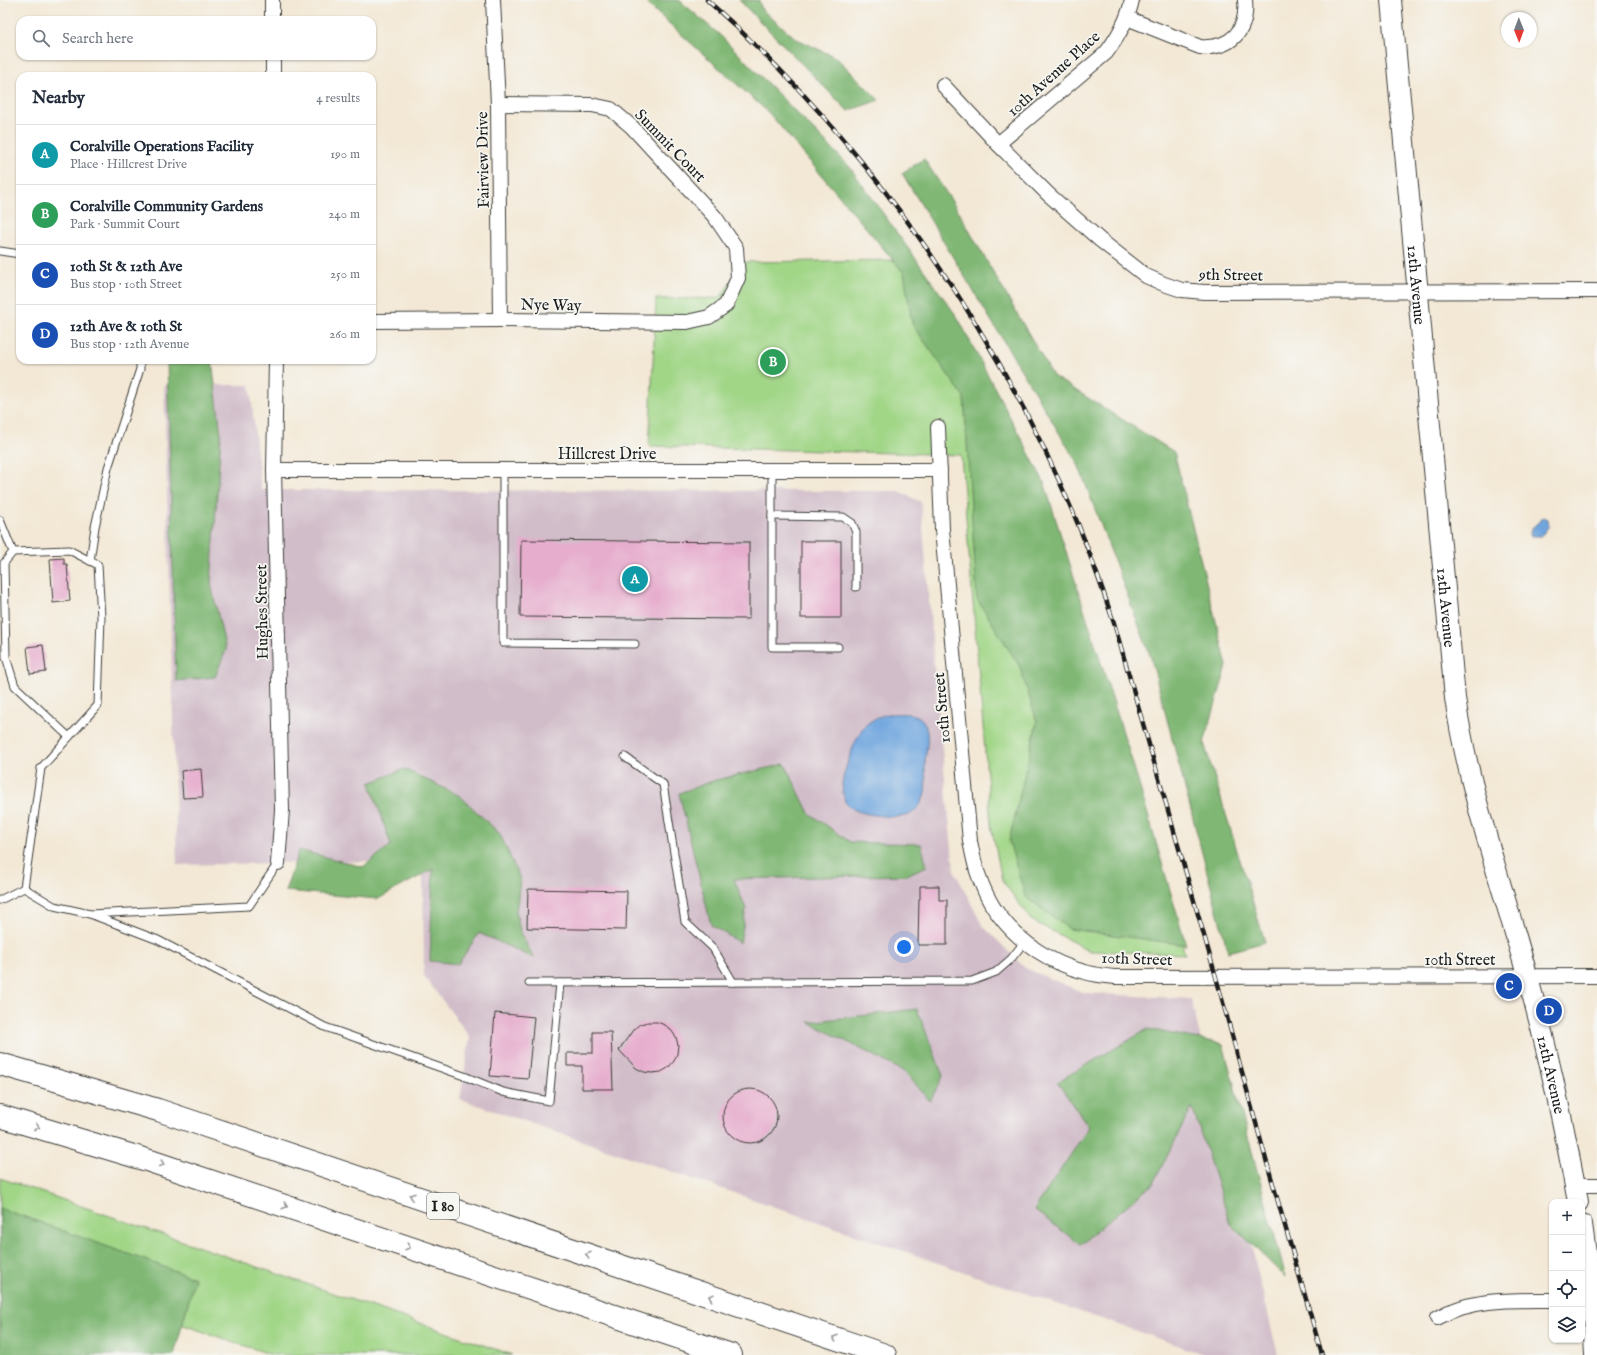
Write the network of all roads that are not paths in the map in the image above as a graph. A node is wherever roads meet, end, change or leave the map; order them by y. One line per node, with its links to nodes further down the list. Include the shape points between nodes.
1 (272, 0): 6 (street)
2 (493, 0): 11 (street, Fairview Drive)
3 (1132, 0): 7 (street, 10th Avenue Place)
4 (1245, 0): 7 (street, via 1244,22 1240,32 1222,46 1211,48 1200,47)
5 (1391, 0): 15 (main road, 12th Avenue)
6 (272, 16)
7 (1127, 18): 12 (street, 10th Avenue Place, via 1106,53)
8 (272, 60): 9 (street)
9 (273, 72)
10 (944, 85): 12 (street, 9th Street)
11 (498, 104): 17 (street, Summit Court, via 592,105 612,109 632,127 715,217 736,248 738,278); 18 (street, Fairview Drive)
12 (998, 144): 15 (street, 9th Street, via 1048,194 1100,240 1146,276 1164,284 1182,290 1204,292)
13 (0, 251): 14 (lane)
14 (16, 253)
15 (1418, 291): 16 (street, 9th Street); 41 (main road, 12th Avenue, via 1454,690 1461,736)
16 (1597, 291)
17 (726, 305): 18 (street, Nye Way, via 709,317 687,322)
18 (500, 320): 19 (street, Nye Way)
19 (376, 321)
20 (140, 364): 30 (lane, via 108,468)
21 (276, 364): 23 (street, Hughes Street)
22 (938, 427): 25 (street, 10th Street)
23 (274, 470): 26 (street, Hillcrest Drive); 36 (street, Hughes Street, via 282,810)
24 (772, 470): 25 (street, Hillcrest Drive); 26 (street, Hillcrest Drive); 27 (lane)
25 (940, 470): 40 (street, 10th Street, via 942,529 970,841 977,871 988,897 998,915)
26 (503, 471): 32 (lane, via 503,643)
27 (772, 516): 31 (lane, via 843,517 852,523 856,532); 33 (lane, via 772,647)
28 (0, 520): 29 (lane)
29 (13, 552): 30 (lane, via 69,550); 34 (lane, via 4,563 6,657 15,686)
30 (90, 561): 34 (lane, via 98,565 101,617 98,705)
31 (856, 587)
32 (635, 644)
33 (838, 647)
34 (68, 738): 37 (lane, via 41,768)
35 (625, 757): 43 (lane, via 663,784 685,922 713,948)
36 (278, 863): 39 (lane, via 249,906)
37 (24, 888): 38 (lane); 39 (lane, via 54,906)
38 (0, 900)
39 (90, 914): 45 (lane, via 158,940 325,1027 502,1092 549,1101)
40 (1025, 941): 41 (street, 10th Street, via 1058,963 1084,972 1115,978); 43 (lane, via 1011,959 996,972 972,981)
41 (1527, 976): 42 (street, 10th Street); 49 (main road, 12th Avenue, via 1548,1057)
42 (1597, 976)
43 (733, 982): 45 (lane)
44 (529, 983): 45 (lane)
45 (560, 983)
46 (0, 1064): 55 (highway, I 80, one-way to 46, via 158,1110)
47 (0, 1116): 54 (highway, one-way to 54, via 150,1161)
48 (1597, 1185): 49 (street)
49 (1577, 1194)
50 (1583, 1235): 51 (main road)
51 (1587, 1299): 56 (main road)
52 (1549, 1300): 53 (street, via 1479,1303 1459,1308)
53 (1438, 1318)
54 (731, 1355)
55 (885, 1355)
56 (1595, 1355)

